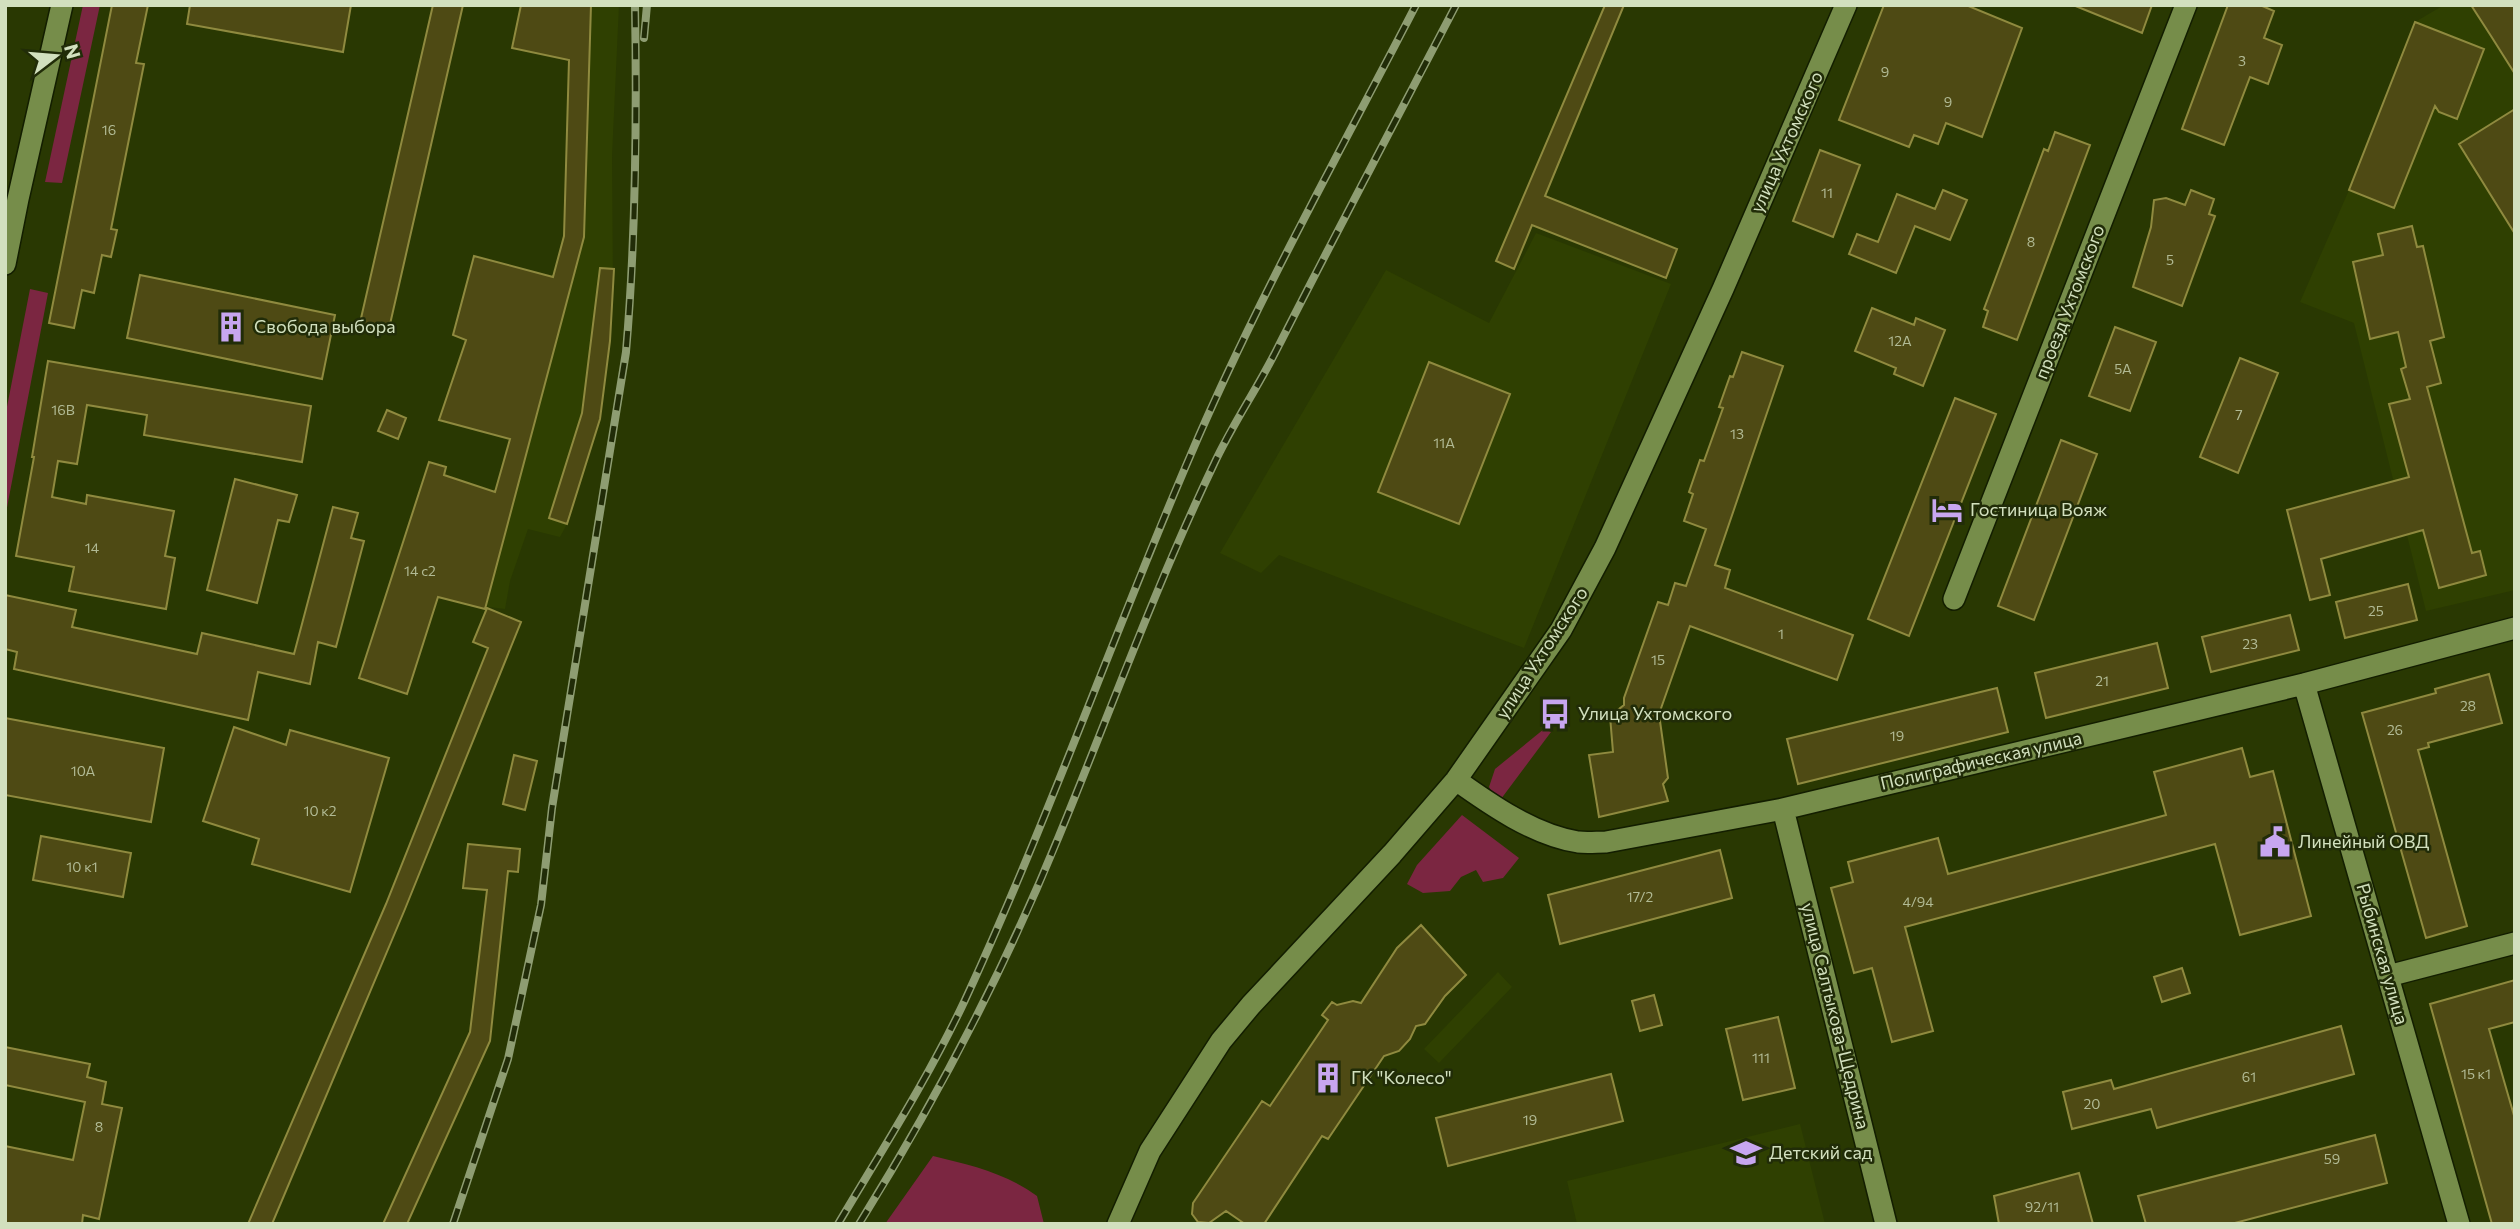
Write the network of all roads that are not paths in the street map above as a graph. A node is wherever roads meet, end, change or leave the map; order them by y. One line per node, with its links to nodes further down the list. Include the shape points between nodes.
1 (62, 5): 4 (street)
2 (1846, 5): 8 (street, улица Ухтомского, via 1605,548 1561,630)
3 (2186, 5): 5 (street, проезд Ухтомского)
4 (5, 264)
5 (1954, 599)
6 (2515, 628): 7 (street, Полиграфическая улица)
7 (2304, 684): 9 (street, Полиграфическая улица); 11 (street, Рыбинская улица)
8 (1456, 780): 9 (street, Полиграфическая улица, via 1501,812 1579,842 1606,842); 12 (street, улица Ухтомского, via 1221,1041 1150,1151)
9 (1783, 809): 13 (street, улица Салтыкова-Щедрина)
10 (2515, 943): 11 (street)
11 (2388, 976): 14 (street, Рыбинская улица)
12 (1118, 1224)
13 (1886, 1224)
14 (2459, 1224)

